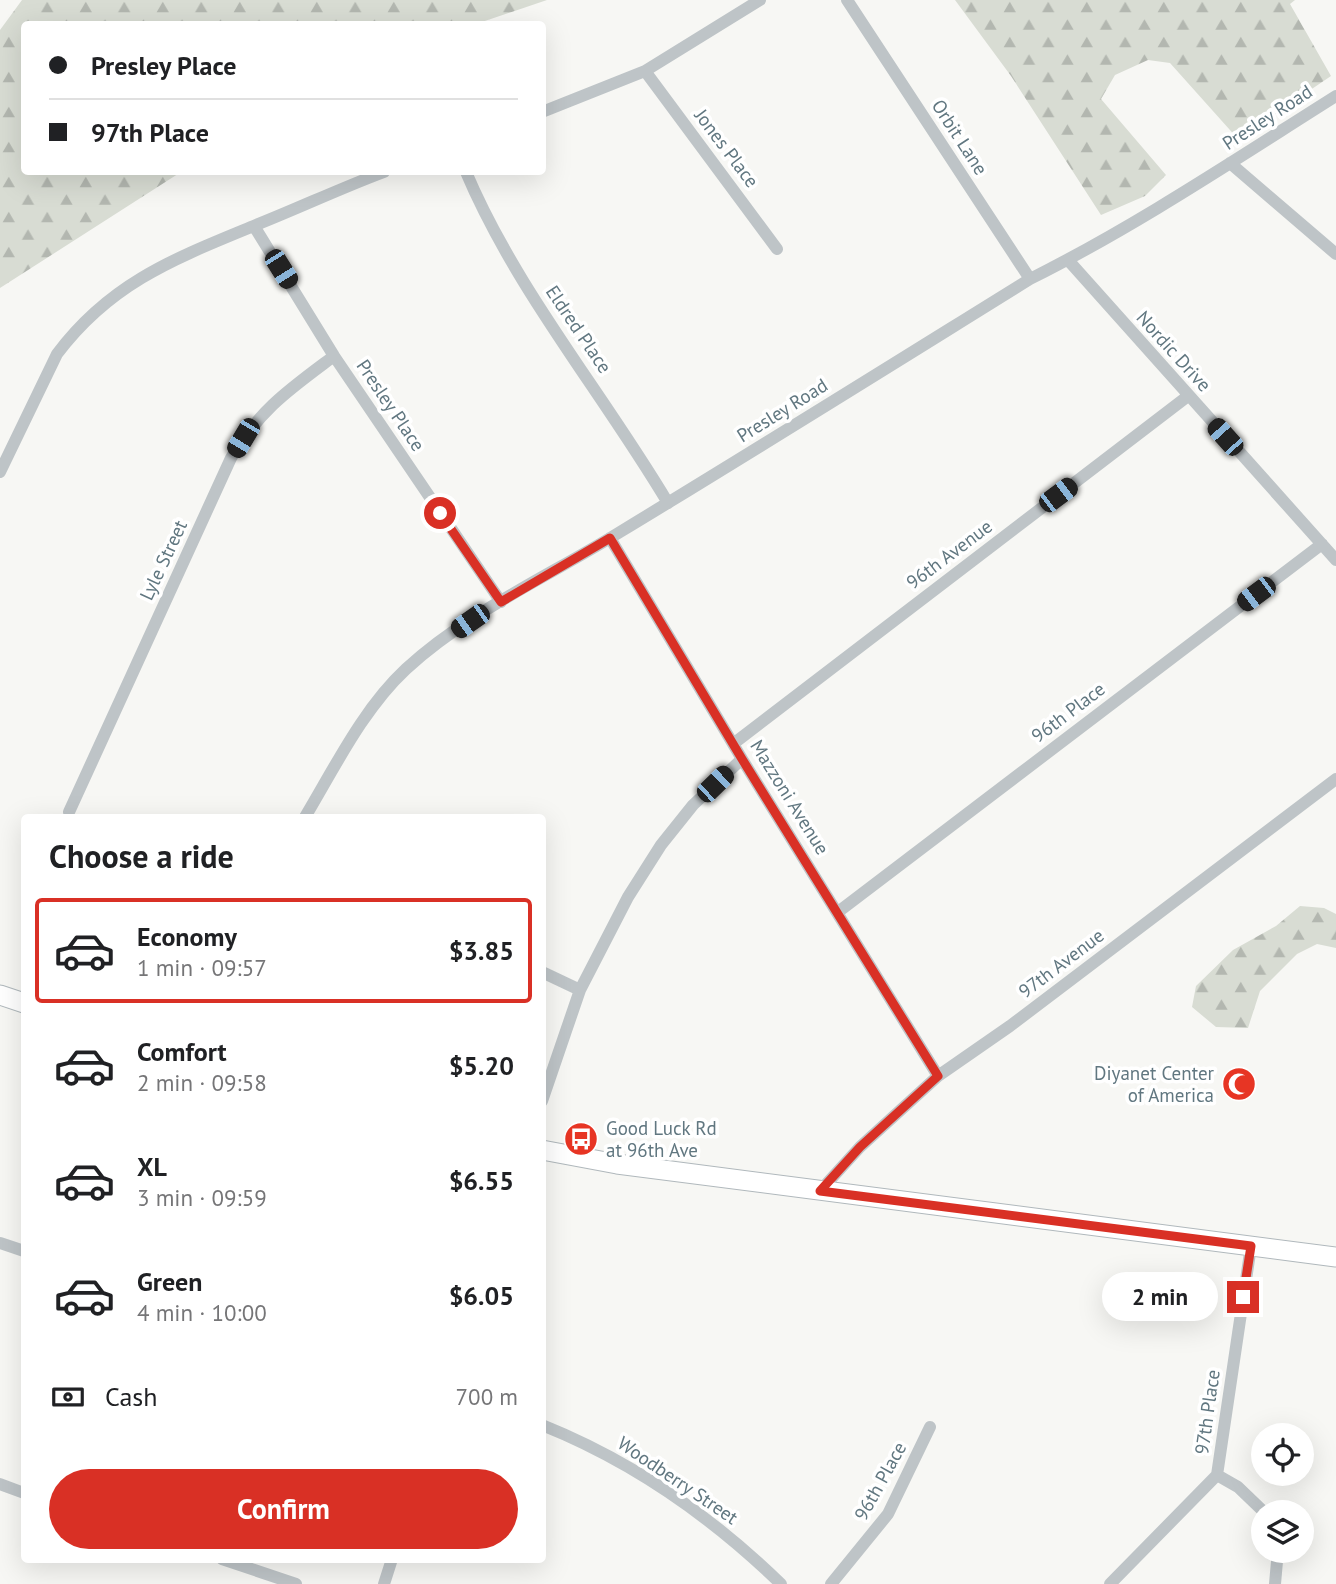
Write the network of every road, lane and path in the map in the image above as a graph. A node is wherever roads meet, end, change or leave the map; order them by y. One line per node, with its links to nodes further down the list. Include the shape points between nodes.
1 (761, 0): 3 (street)
2 (847, 0): 13 (street, Orbit Lane)
3 (645, 71): 5 (street); 10 (street, Jones Place)
4 (1336, 96): 6 (street, Presley Road)
5 (546, 111)
6 (1230, 163): 11 (street); 12 (street, Presley Road)
7 (376, 175): 9 (street)
8 (467, 175): 17 (street, Eldred Place, via 480,207 527,286)
9 (254, 226): 14 (street, Presley Place); 16 (street, via 169,261 87,320 47,371)
10 (777, 249)
11 (1336, 254)
12 (1068, 260): 13 (street, Presley Road); 15 (street, Nordic Drive)
13 (1030, 279): 17 (street, Presley Road)
14 (334, 356): 21 (street, Presley Place); 25 (street, Lyle Street, via 272,403 231,458)
15 (1188, 396): 19 (street, Nordic Drive); 22 (street, 96th Avenue)
16 (0, 472)
17 (668, 503): 18 (street, Presley Road)
18 (610, 538): 21 (street, Presley Road); 22 (street, Mazzoni Avenue)
19 (1322, 544): 20 (street, Nordic Drive); 27 (street, 96th Place)
20 (1336, 560)
21 (501, 602): 26 (street, Presley Road, via 428,650 386,689)
22 (733, 744): 23 (street, Mazzoni Avenue)
23 (742, 759): 27 (street, Mazzoni Avenue); 29 (street, via 661,845)
24 (1336, 779): 32 (street, 97th Avenue)
25 (69, 812)
26 (307, 814)
27 (838, 912): 32 (street, Mazzoni Avenue)
28 (546, 974): 29 (street)
29 (580, 990): 33 (street)
30 (0, 995): 31 (main road)
31 (21, 1002)
32 (938, 1076): 35 (street, 97th Avenue, via 860,1147)
33 (546, 1089)
34 (546, 1151): 35 (main road)
35 (820, 1191): 37 (main road)
36 (0, 1242): 38 (street)
37 (1251, 1246): 39 (main road); 42 (street, 97th Place)
38 (21, 1250)
39 (1336, 1257)
40 (546, 1427): 51 (street, Woodberry Street, via 618,1461 684,1503 730,1536)
41 (930, 1427): 52 (street, 96th Place, via 888,1514)
42 (1217, 1475): 45 (street); 53 (street, 97th Place)
43 (0, 1484): 44 (street)
44 (21, 1492)
45 (1252, 1500)
46 (234, 1563): 49 (street)
47 (391, 1563): 50 (street)
48 (1277, 1563): 54 (street)
49 (296, 1584)
50 (384, 1584)
51 (781, 1584)
52 (831, 1584)
53 (1110, 1584)
54 (1275, 1584)

